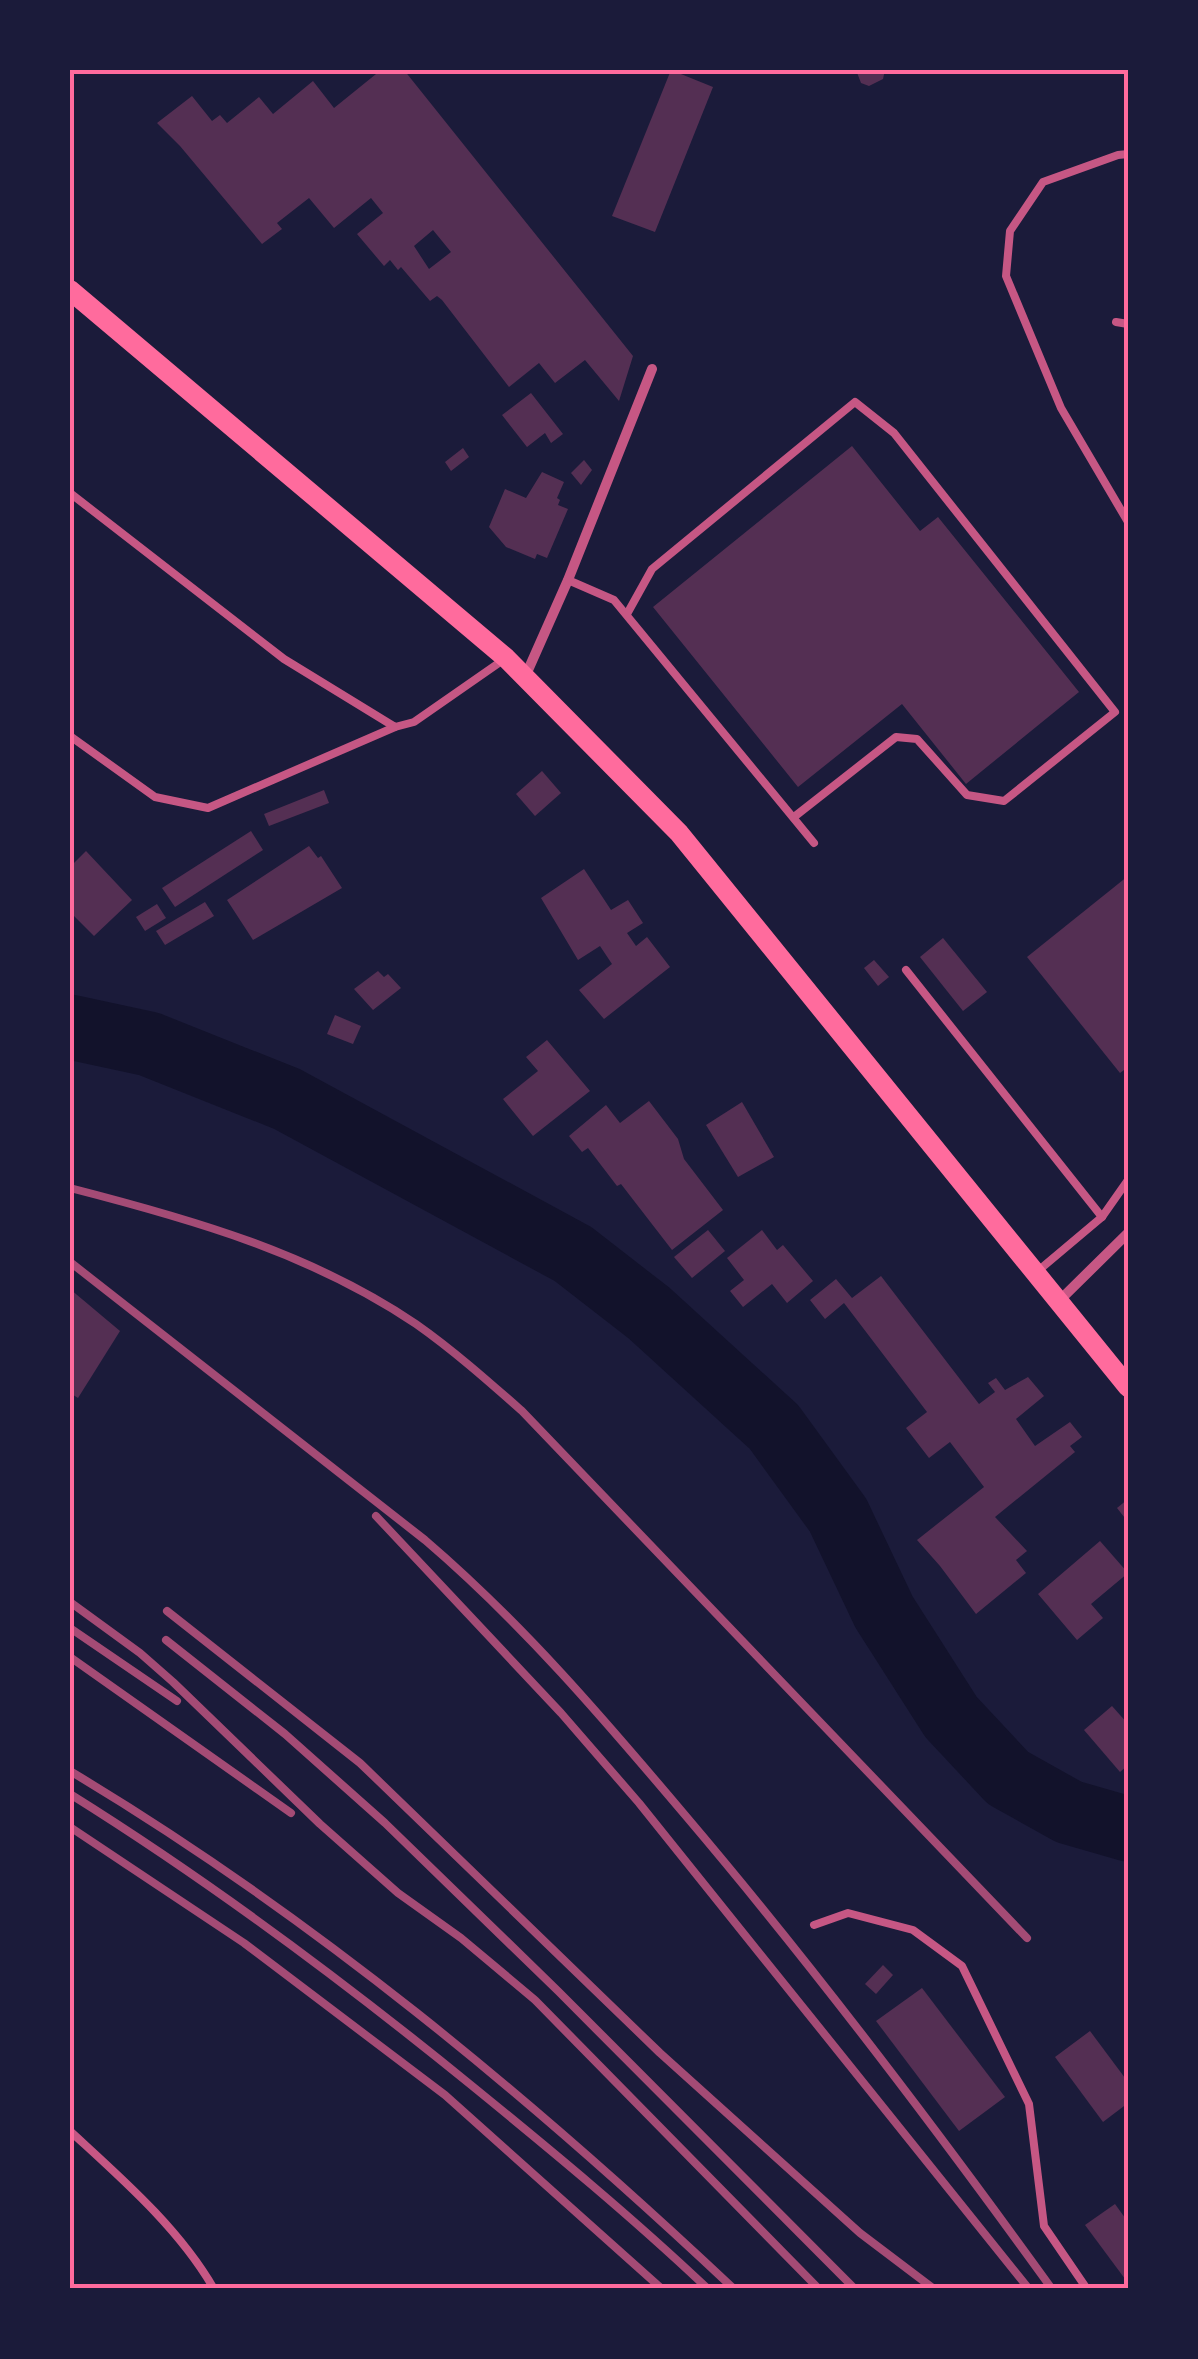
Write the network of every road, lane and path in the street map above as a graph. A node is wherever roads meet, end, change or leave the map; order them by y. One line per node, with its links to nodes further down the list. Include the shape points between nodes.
1 (1128, 154): 7 (lane, via 1043,182 1010,231 1006,276 1061,408)
2 (70, 290): 10 (main road)
3 (1116, 322): 4 (lane)
4 (1128, 324)
5 (652, 368): 8 (street)
6 (70, 492): 12 (lane, via 284,659)
7 (1128, 522)
8 (568, 580): 9 (lane, via 614,600); 11 (street)
9 (627, 614): 14 (lane); 14 (lane, via 652,569 855,402 894,433 1115,712 1004,801 967,795 917,739 896,736)
10 (506, 658): 11 (main road); 12 (lane, via 414,722)
11 (525, 678): 20 (main road, via 679,833)
12 (394, 727): 13 (lane, via 208,808 155,797)
13 (70, 736)
14 (794, 817): 15 (lane)
15 (814, 843)
16 (906, 970): 18 (lane)
17 (1128, 1180): 18 (lane)
18 (1102, 1217): 20 (lane)
19 (1128, 1233): 21 (street)
20 (1036, 1274): 21 (main road)
21 (1059, 1302): 22 (main road)
22 (1128, 1387)
23 (814, 1925): 26 (lane, via 848,1912 913,1930 962,1966 1029,2104 1044,2226)
24 (70, 2131): 25 (lane, via 126,2183)
25 (214, 2289)
26 (1088, 2289)

